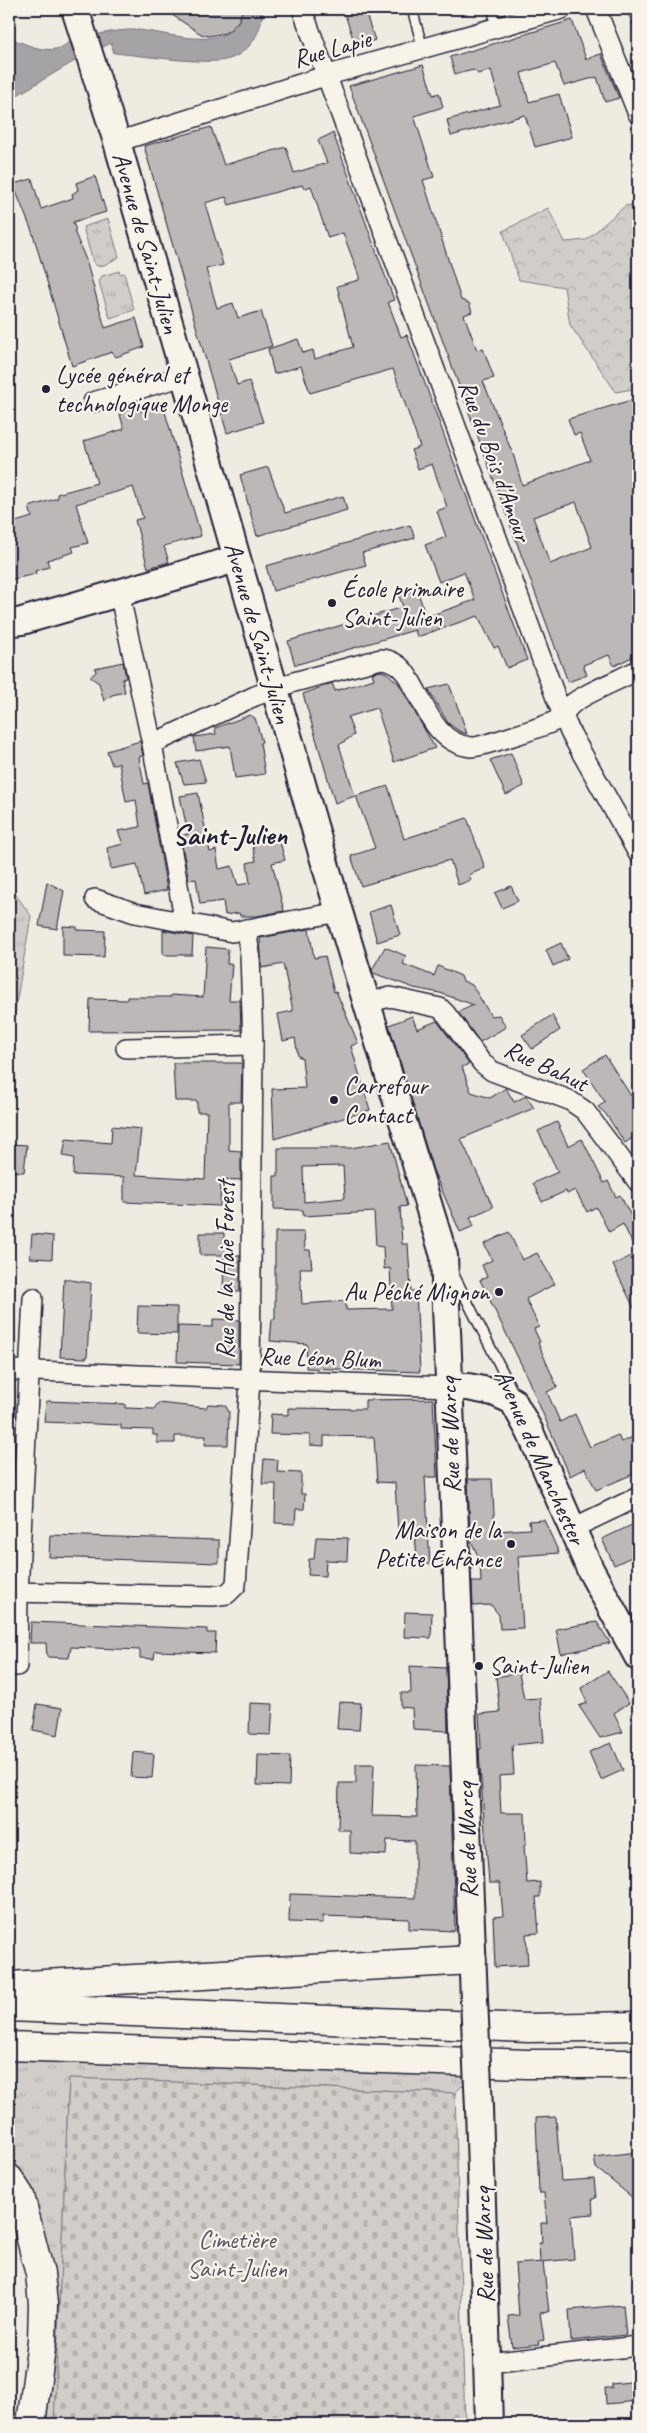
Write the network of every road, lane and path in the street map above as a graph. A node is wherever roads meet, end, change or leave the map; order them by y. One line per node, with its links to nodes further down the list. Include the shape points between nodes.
1 (75, 9): 11 (main road, Avenue de Saint-Julien)
2 (302, 9): 9 (street, Rue du Bois d'Amour)
3 (412, 9): 8 (lane)
4 (493, 9): 7 (lane)
5 (562, 9): 7 (street, Rue Lapie)
6 (596, 9): 10 (street)
7 (496, 29): 8 (street, Rue Lapie)
8 (423, 49): 9 (street, Rue Lapie)
9 (325, 76): 11 (street, Rue Lapie); 19 (street, Rue du Bois d'Amour)
10 (638, 114)
11 (117, 142): 12 (main road, Avenue de Saint-Julien)
12 (184, 376): 13 (street); 14 (main road, Avenue de Saint-Julien)
13 (93, 402)
14 (236, 559): 15 (main road); 18 (main road, Avenue de Saint-Julien)
15 (119, 592): 16 (main road); 20 (street)
16 (9, 623)
17 (638, 670): 19 (street, via 571,705)
18 (274, 689): 19 (street, via 381,659 392,660 403,669 436,726 448,740 472,747 550,724); 20 (street); 23 (main road, Avenue de Saint-Julien)
19 (563, 715): 21 (street, Rue du Bois d'Amour)
20 (152, 744): 24 (street)
21 (638, 853)
22 (95, 899): 24 (street, via 135,913)
23 (339, 912): 25 (street); 26 (main road, Avenue de Saint-Julien)
24 (186, 923): 25 (street, via 232,932)
25 (246, 929): 27 (street, Rue de la Haie Forest)
26 (366, 1004): 29 (street, Rue Bahut, via 390,997 440,1008 492,1072 569,1100 585,1111); 30 (main road, Avenue de Saint-Julien)
27 (253, 1045): 28 (street); 34 (street, Rue de la Haie Forest)
28 (126, 1048)
29 (638, 1182)
30 (444, 1256): 35 (main road, Rue de Warcq); 36 (lane, Avenue de Manchester, via 512,1390)
31 (33, 1298): 33 (street)
32 (9, 1370): 33 (street, Rue Léon Blum)
33 (28, 1370): 34 (street, Rue Léon Blum); 39 (street)
34 (250, 1381): 35 (street, Rue Léon Blum); 39 (street, Rue de la Haie Forest, via 236,1584 227,1594)
35 (449, 1387): 36 (main road, via 493,1392); 42 (main road, Rue de Warcq)
36 (513, 1401): 38 (main road, Avenue de Manchester, via 530,1432)
37 (638, 1497): 38 (street)
38 (571, 1529): 40 (main road, Avenue de Manchester)
39 (13, 1592): 41 (street)
40 (638, 1657)
41 (17, 1666)
42 (472, 1960): 43 (highway); 50 (main road, Rue de Warcq, bridge)
43 (9, 1986)
44 (9, 2007): 45 (highway, via 529,2028)
45 (638, 2026)
46 (9, 2046): 47 (highway, via 527,2064)
47 (638, 2064)
48 (9, 2179): 51 (highway, via 20,2196 40,2274 43,2304 42,2341)
49 (638, 2346): 50 (street)
50 (488, 2363): 52 (main road, Rue de Warcq)
51 (31, 2424)
52 (489, 2424)

